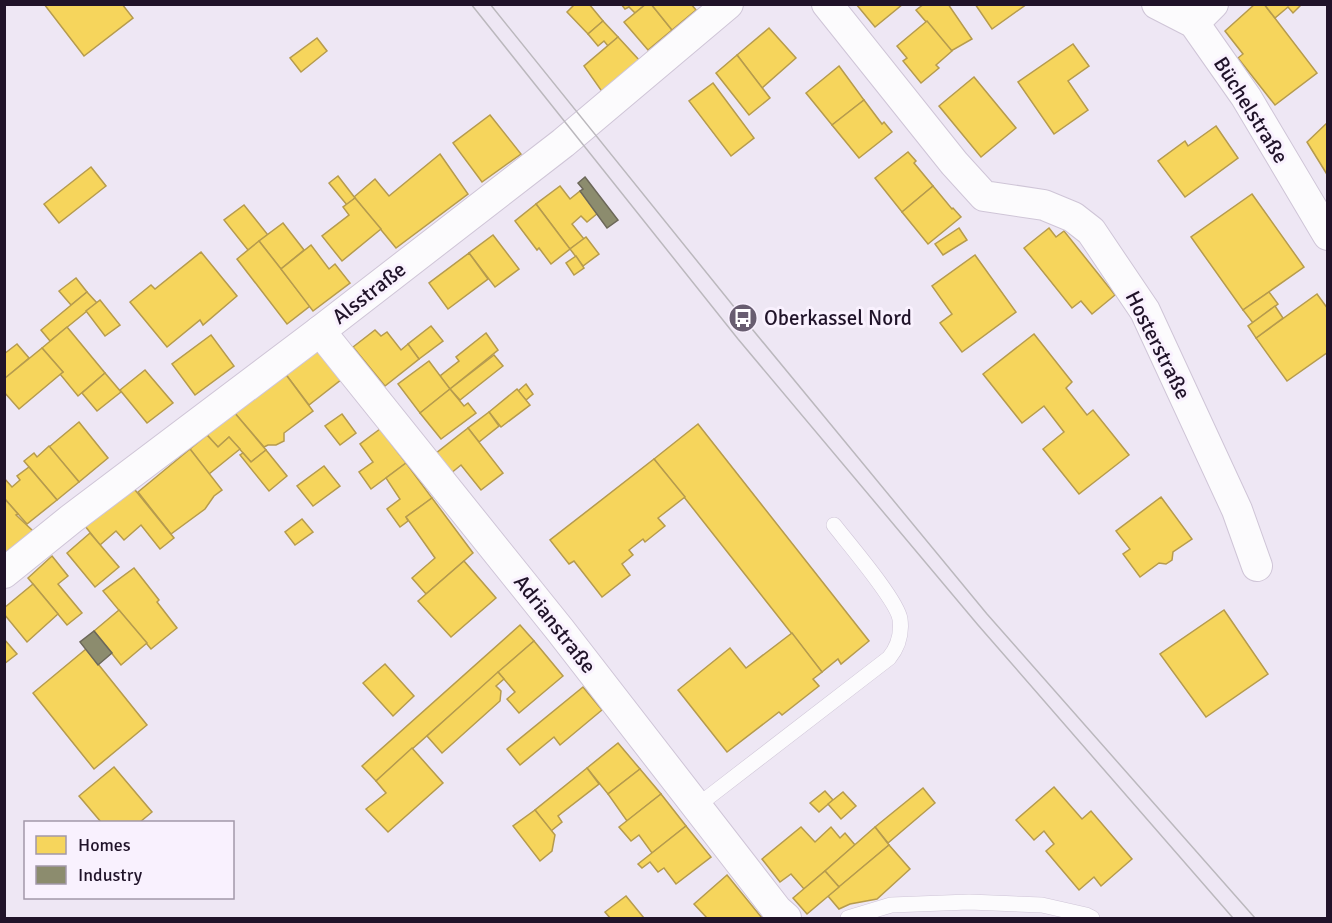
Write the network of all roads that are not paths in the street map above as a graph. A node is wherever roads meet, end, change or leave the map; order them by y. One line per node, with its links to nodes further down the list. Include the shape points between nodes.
1 (728, 4): 6 (street, Alsstraße, via 587,124)
2 (827, 4): 8 (street, Hosterstraße, via 984,196 1044,205 1073,217 1091,231 1145,311 1237,510)
3 (1157, 4): 4 (street, Büchelstraße)
4 (1204, 14): 5 (street, Büchelstraße, via 1245,97)
5 (1328, 235)
6 (320, 331): 9 (street, Alsstraße); 10 (street, Adrianstraße)
7 (834, 525): 10 (lane, via 894,603 900,618 897,648)
8 (1257, 566)
9 (4, 573)
10 (697, 806): 11 (street, Adrianstraße)
11 (786, 918)
12 (848, 918): 13 (lane, via 891,905 969,902 1042,905)
13 (1092, 918)

